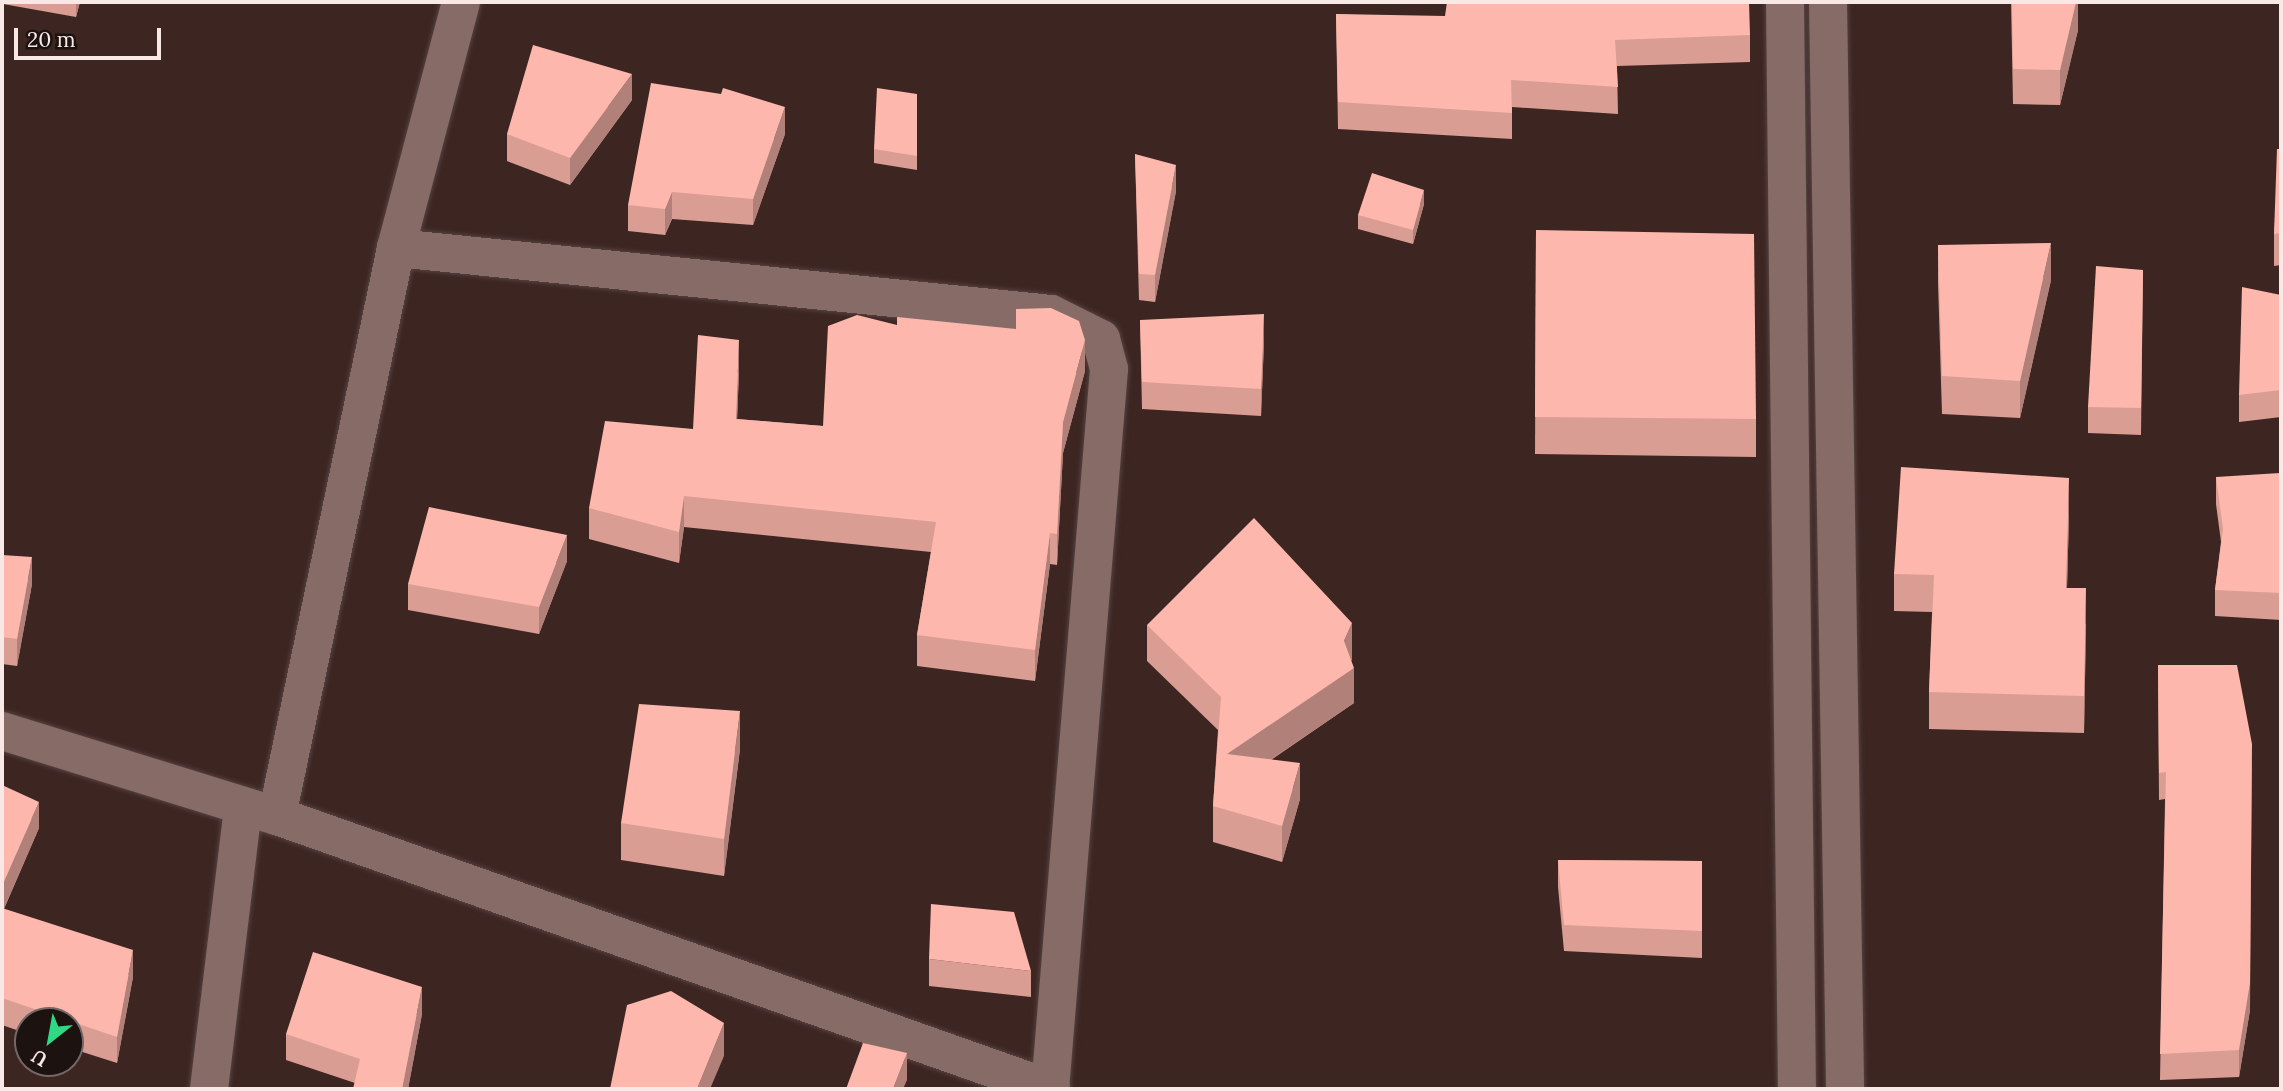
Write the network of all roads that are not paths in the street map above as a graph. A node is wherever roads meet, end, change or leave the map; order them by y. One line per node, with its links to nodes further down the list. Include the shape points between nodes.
1 (461, 2): 4 (street)
2 (1784, 2): 9 (street)
3 (1828, 2): 10 (street)
4 (396, 248): 6 (street); 8 (street, via 1051,314 1101,339 1109,369)
5 (2, 731): 6 (street)
6 (260, 812): 7 (street); 8 (street)
7 (209, 1089)
8 (1050, 1089)
9 (1797, 1089)
10 (1845, 1089)

